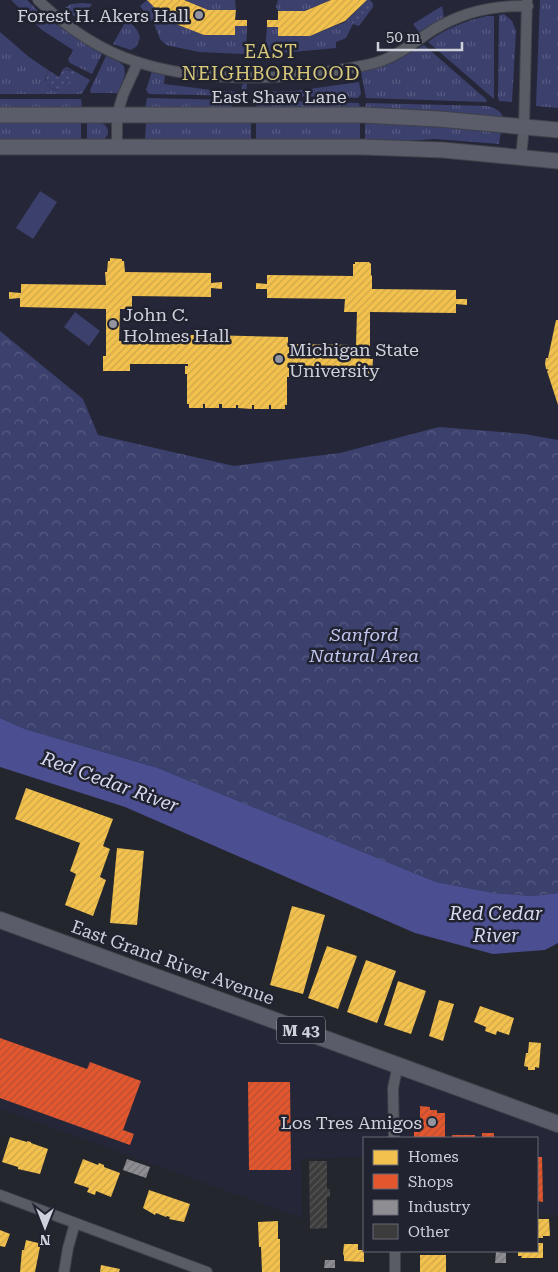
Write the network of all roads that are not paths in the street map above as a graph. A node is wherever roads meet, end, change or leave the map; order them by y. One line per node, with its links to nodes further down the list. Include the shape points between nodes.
1 (38, 0): 3 (street, via 90,40)
2 (528, 2): 3 (street, via 466,14 380,61 332,72 282,77 226,76); 6 (street)
3 (138, 62): 5 (street)
4 (0, 115): 5 (street, East Shaw Lane)
5 (117, 115): 6 (street, East Shaw Lane, via 363,115); 9 (street)
6 (524, 127): 7 (street, East Shaw Lane); 10 (street)
7 (558, 130)
8 (0, 146): 9 (street)
9 (117, 147): 10 (street, via 373,148)
10 (521, 157): 11 (street)
11 (558, 161)
12 (0, 920): 13 (main road, East Grand River Avenue / M 43)
13 (398, 1066): 14 (main road, East Grand River Avenue / M 43); 15 (street, via 393,1088)
14 (558, 1124)
15 (394, 1137)
16 (0, 1195): 17 (street)
17 (75, 1223): 19 (street); 20 (street)
18 (394, 1252): 21 (street)
19 (64, 1272)
20 (207, 1272)
21 (395, 1272)

